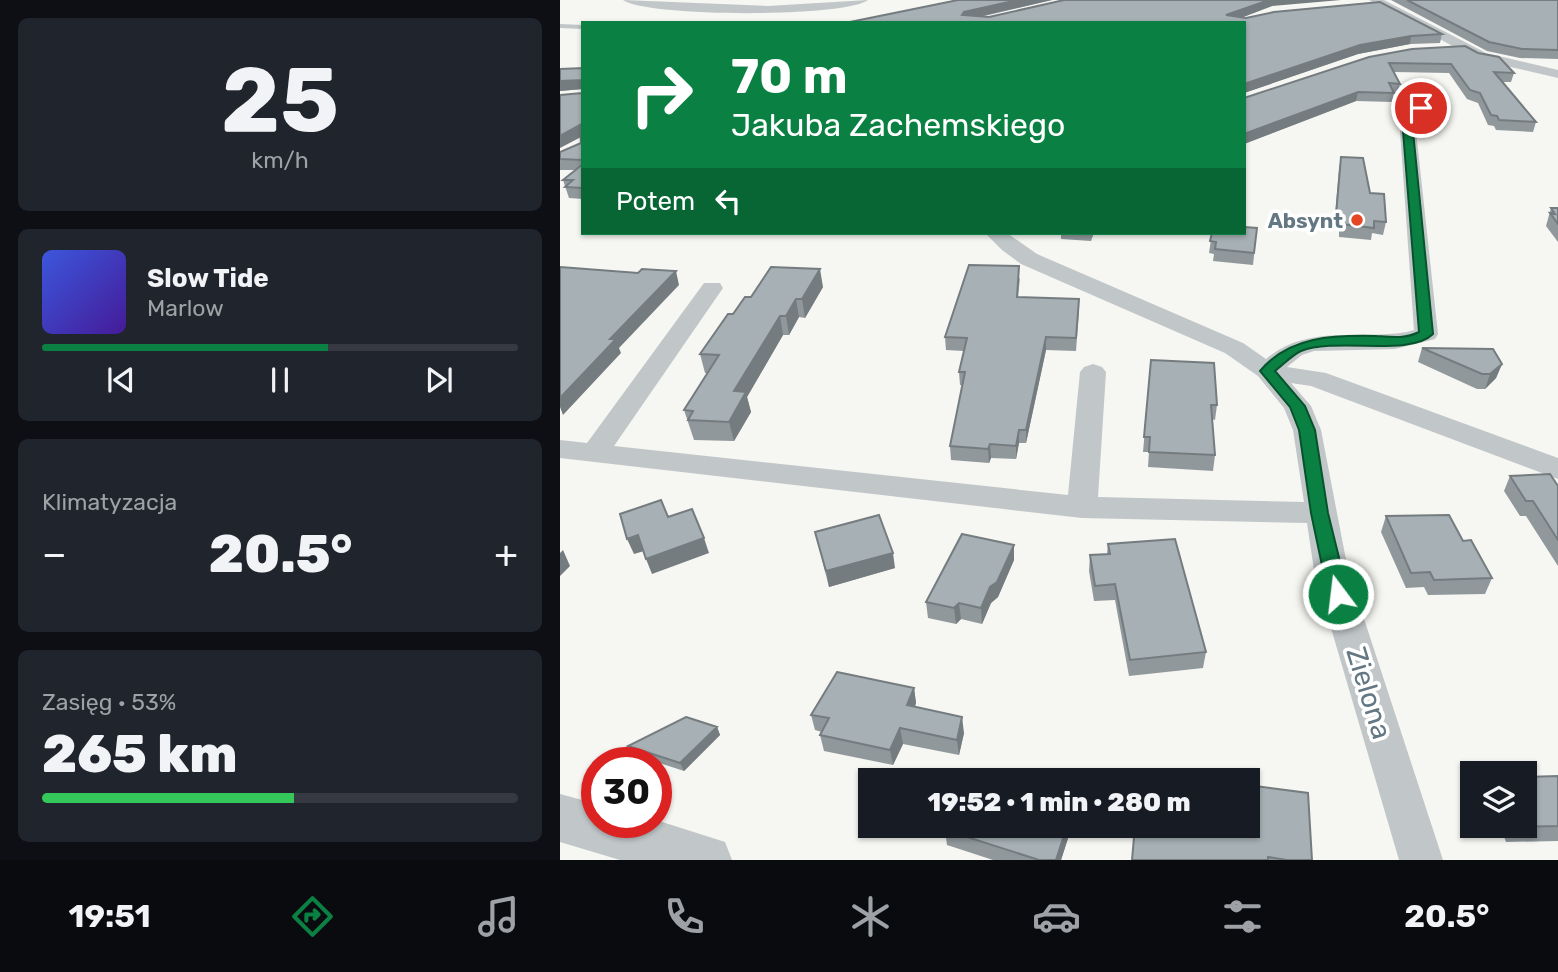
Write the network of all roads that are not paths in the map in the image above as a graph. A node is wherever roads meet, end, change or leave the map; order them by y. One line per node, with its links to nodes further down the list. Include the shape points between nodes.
1 (629, 0): 2 (street, via 650,6 774,10 808,10)
2 (862, 0)
3 (1376, 2): 6 (street)
4 (560, 26): 5 (lane)
5 (581, 27)
6 (1461, 48): 7 (street); 8 (street)
7 (1436, 49)
8 (1558, 74)
9 (1421, 108): 12 (street, via 1408,131 1426,334 1410,342 1340,340 1295,348)
10 (997, 235): 12 (street, Zielona, via 1029,259 1201,331)
11 (712, 288): 15 (street)
12 (1267, 371): 16 (street, Zielona, via 1317,379); 18 (street, Zielona, via 1297,406 1307,430)
13 (1093, 372): 17 (street)
14 (560, 449): 15 (street)
15 (594, 453): 17 (street)
16 (1558, 469)
17 (1082, 507): 18 (street)
18 (1320, 513): 21 (street, Zielona, via 1331,570)
19 (560, 818): 20 (street)
20 (706, 860)
21 (1421, 860)

